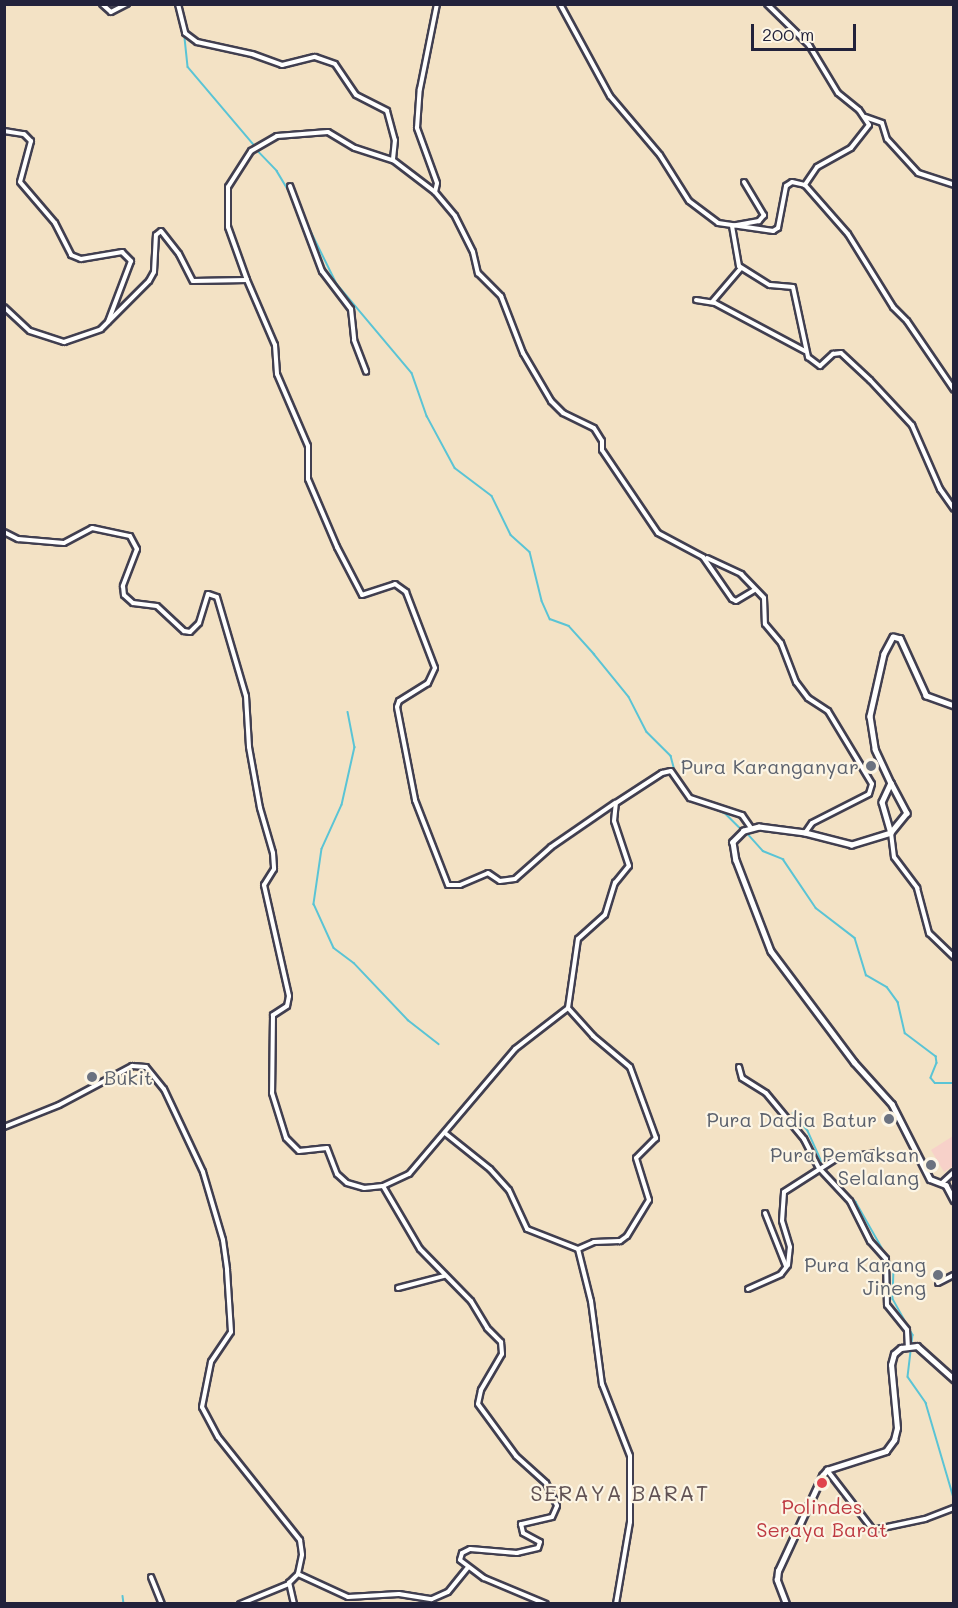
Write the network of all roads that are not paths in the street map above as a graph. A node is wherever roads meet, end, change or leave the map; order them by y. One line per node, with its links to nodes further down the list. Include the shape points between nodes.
1 (102, 4): 2 (street, via 111,12)
2 (127, 4)
3 (178, 4): 9 (street, via 185,33 197,42 282,65 315,57 335,64 356,95 387,111 395,140)
4 (437, 4): 14 (street, via 420,89 417,128 437,183)
5 (560, 4): 15 (street, via 610,96 660,155 687,198 713,220)
6 (767, 4): 7 (street, via 809,45 838,93)
7 (864, 117): 11 (street, via 869,128 865,135 817,167); 12 (street, via 882,123 887,139 918,173)
8 (4, 131): 21 (street, via 30,138 30,153 20,182 55,223 71,255 81,259 122,252 131,261)
9 (393, 160): 14 (street); 17 (street, via 367,153 324,132 277,136 251,151 229,183 227,218)
10 (744, 182): 15 (street, via 764,217)
11 (805, 185): 15 (street, via 792,182 786,186 776,230); 24 (street, via 848,234 893,307 908,321)
12 (954, 185)
13 (290, 186): 23 (street, via 322,272 351,309 354,340)
14 (435, 192): 27 (street, via 455,216 473,252 478,273 501,296 523,353 543,390 563,413 594,428 602,441 602,450 656,531)
15 (732, 226): 16 (street)
16 (741, 268): 19 (street); 22 (street, via 775,286 794,287)
17 (247, 280): 21 (street, via 193,281 179,254 159,232 154,272); 31 (street, via 275,345 277,374 308,446 308,479 337,547 362,595 395,584 406,592 435,668 429,683 399,701 397,707 415,800 448,885 460,885 488,873 500,881 515,879 551,847)
18 (696, 300): 19 (street)
19 (712, 302): 22 (street)
20 (4, 307): 21 (street, via 30,331 64,342)
21 (108, 323)
22 (806, 351): 25 (street, via 818,366 833,354 843,354 912,425 940,489)
23 (366, 372)
24 (954, 390)
25 (954, 510)
26 (4, 532): 44 (street, via 18,539 64,543 92,528 126,534 137,549 123,586 124,595 133,603 157,606 184,631 190,632 199,623 208,594 217,597 246,696 249,747 273,853 274,869 264,885 290,1001 273,1015 275,1060 271,1082 276,1110 286,1138 299,1151 325,1147 343,1181 364,1188)
27 (703, 557): 28 (street, via 741,574); 28 (street, via 732,599 736,601)
28 (754, 590): 33 (street, via 765,600 765,624 781,643 796,682 808,698 828,711 873,787 852,804 809,825)
29 (954, 706): 30 (street, via 926,696 903,643 893,637 883,658 870,716 875,749)
30 (891, 783): 34 (street, via 882,802); 34 (street, via 907,813)
31 (616, 803): 32 (street, via 671,771 690,798 742,815); 36 (street, via 614,821 629,866 615,883 604,915 578,939)
32 (751, 828): 33 (street); 43 (street, via 735,837 733,850 765,941 854,1062 892,1104 930,1179)
33 (805, 832): 34 (street, via 857,845)
34 (891, 833): 35 (street, via 894,857 916,888 929,933)
35 (954, 957)
36 (568, 1008): 39 (street, via 516,1049); 47 (street, via 593,1036 630,1067 656,1138 636,1158 649,1200 627,1236 620,1241 594,1242)
37 (739, 1067): 41 (street, via 742,1078 766,1093 804,1139)
38 (4, 1126): 59 (street, via 59,1105 132,1066 146,1067 164,1089 203,1172 223,1240 227,1270 232,1329 211,1362 202,1407 218,1437 299,1537 303,1549)
39 (445, 1133): 44 (street, via 409,1174); 47 (street, via 490,1169 509,1190 527,1229)
40 (876, 1153): 41 (street, via 837,1158)
41 (819, 1168): 48 (street, via 782,1197 782,1221 790,1251); 54 (street, via 850,1201 870,1241 886,1259 887,1305 907,1330)
42 (954, 1172): 43 (street)
43 (942, 1183): 45 (street)
44 (383, 1186): 50 (street, via 420,1249)
45 (954, 1200)
46 (765, 1214): 48 (street, via 783,1253)
47 (578, 1249): 66 (street, via 591,1301 602,1384 630,1456 630,1522)
48 (786, 1270): 53 (street)
49 (954, 1275): 51 (street)
50 (445, 1276): 52 (street); 58 (street, via 471,1301 503,1348 481,1390 479,1406 519,1459 546,1483 558,1506 552,1517 521,1524 522,1533 540,1542 540,1547 517,1553 470,1549 460,1557)
51 (938, 1282)
52 (398, 1288)
53 (748, 1289)
54 (909, 1346): 55 (street, via 916,1346); 56 (street, via 897,1351 891,1365 897,1428 892,1444 886,1451)
55 (954, 1379)
56 (827, 1470): 57 (street, via 873,1530 925,1519); 67 (street, via 803,1511 778,1571 777,1580)
57 (952, 1508)
58 (468, 1567): 59 (street, via 448,1592 432,1599 399,1593 348,1597); 65 (street, via 498,1585)
59 (298, 1574): 61 (street)
60 (151, 1577): 62 (street)
61 (289, 1584): 63 (street); 64 (street)
62 (162, 1604)
63 (240, 1604)
64 (294, 1604)
65 (546, 1604)
66 (616, 1604)
67 (786, 1604)

